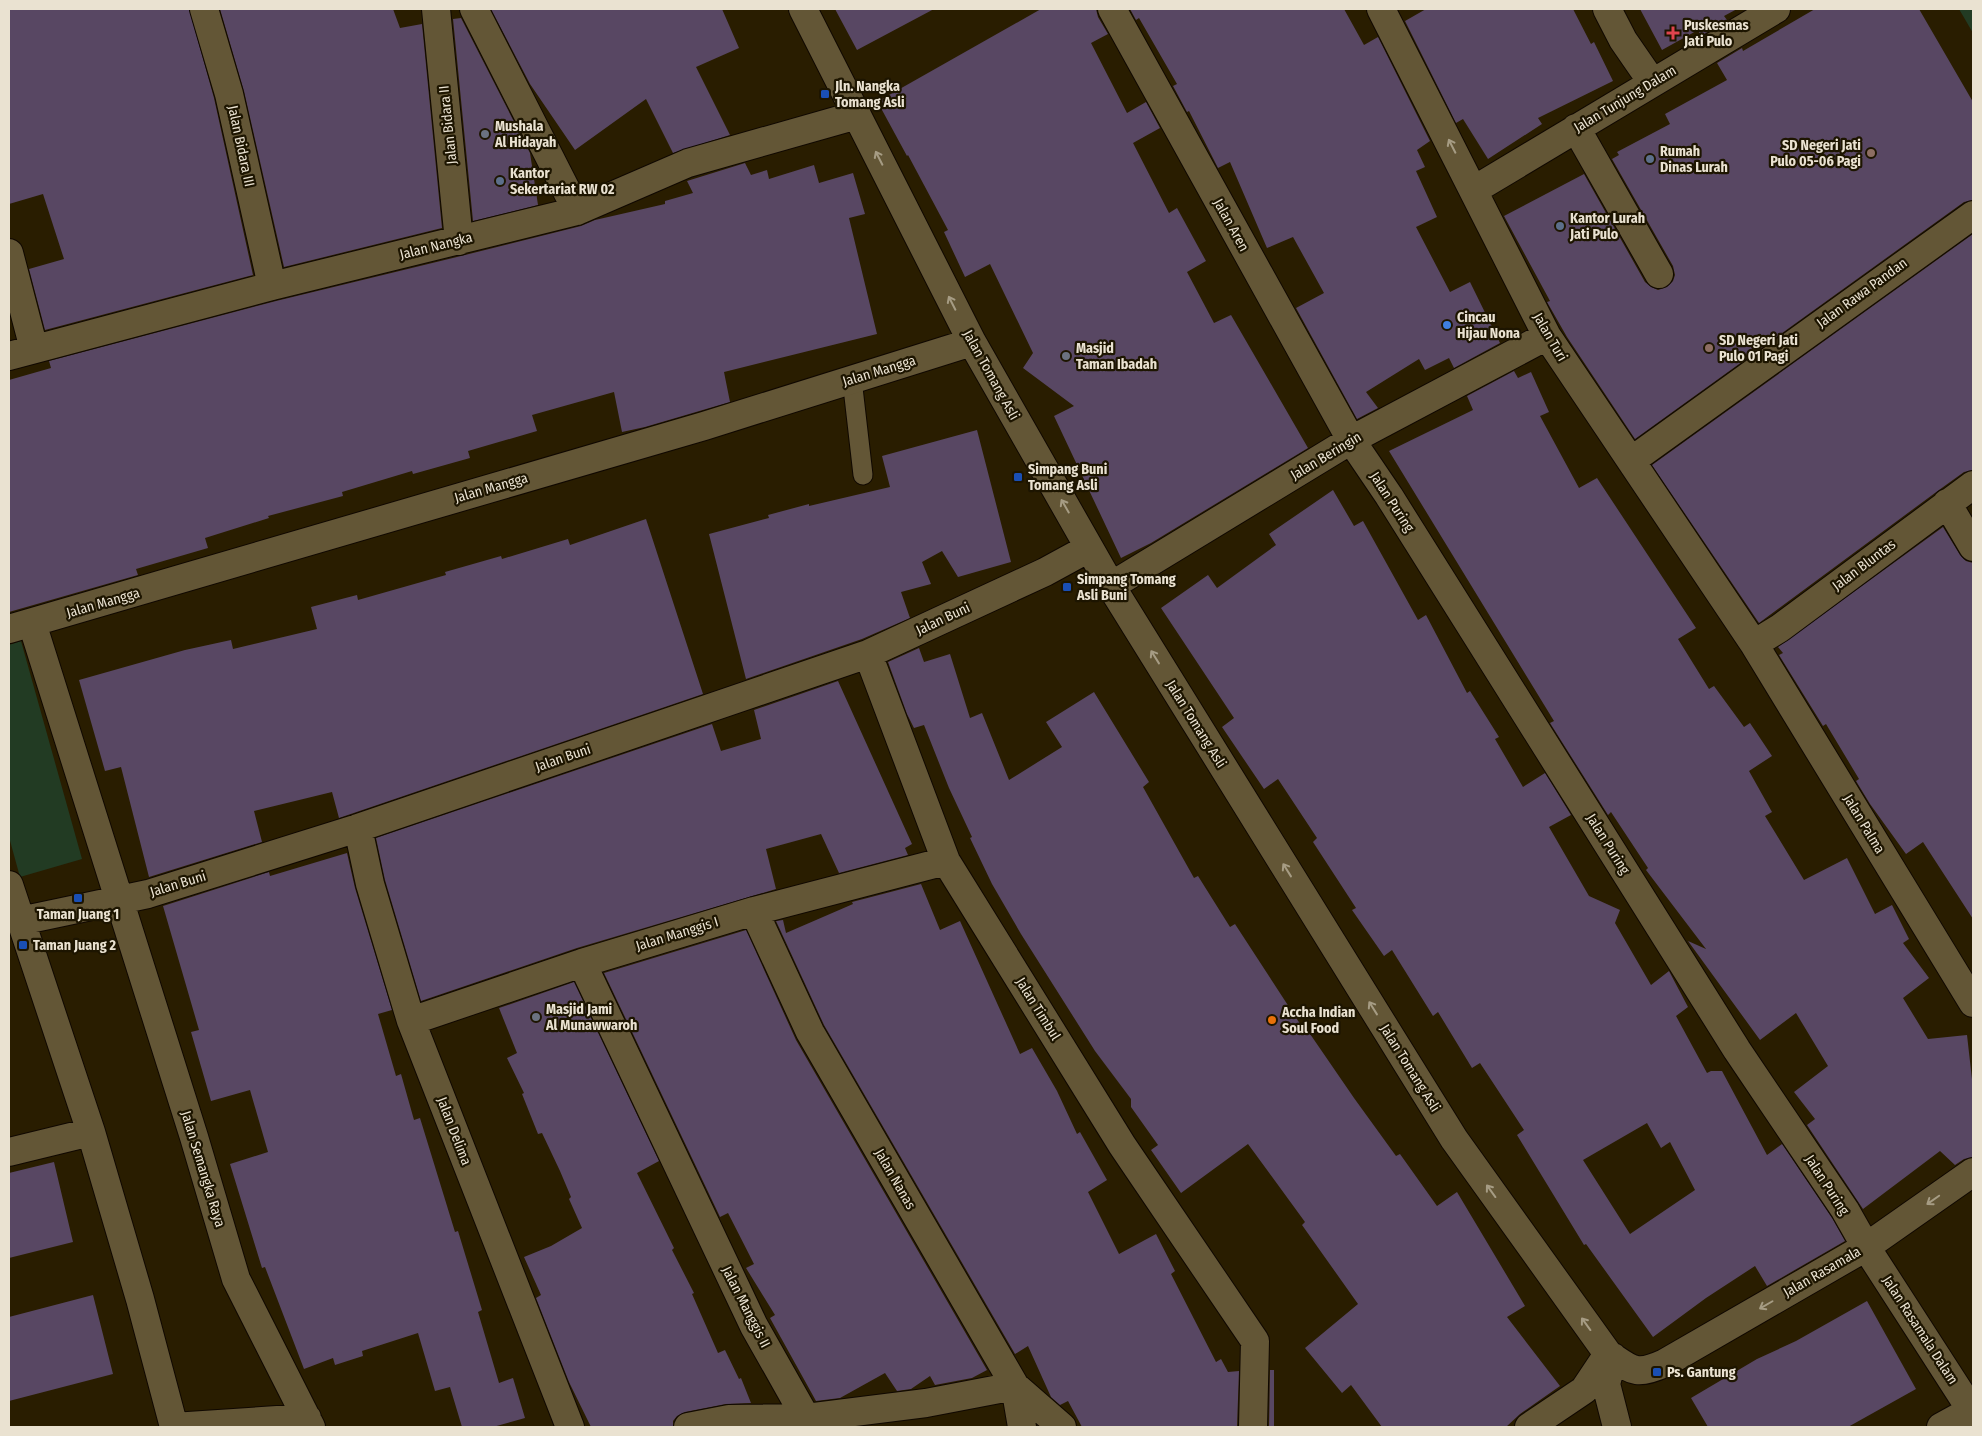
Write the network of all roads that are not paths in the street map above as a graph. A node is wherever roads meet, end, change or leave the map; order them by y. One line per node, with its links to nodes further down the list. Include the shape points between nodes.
1 (204, 9): 18 (street, Jalan Bidara III, via 230,94)
2 (436, 9): 15 (street, Jalan Bidara II)
3 (474, 9): 13 (street)
4 (803, 9): 10 (street, Jalan Tomang Asli)
5 (1112, 9): 23 (street, Jalan Aren)
6 (1381, 9): 12 (street, Jalan Turi, one-way to 6)
7 (1607, 9): 9 (street, via 1623,40)
8 (1776, 9): 9 (street, Jalan Tunjung Dalam)
9 (1652, 82): 11 (street, Jalan Tunjung Dalam)
10 (857, 115): 13 (street, Jalan Nangka, via 688,163); 20 (street, Jalan Tomang Asli, one-way to 10)
11 (1576, 128): 12 (street, Jalan Tunjung Dalam); 17 (street)
12 (1474, 190): 19 (street, Jalan Turi)
13 (577, 211): 15 (street, Jalan Nangka)
14 (1973, 215): 24 (street, Jalan Rawa Pandan)
15 (459, 241): 18 (street, Jalan Nangka)
16 (9, 253): 21 (street)
17 (1659, 274)
18 (272, 286): 21 (street, Jalan Nangka)
19 (1547, 336): 23 (street, Jalan Beringin); 24 (street, Jalan Turi)
20 (972, 342): 22 (street, Jalan Mangga); 29 (street, Jalan Tomang Asli, one-way to 20)
21 (21, 353)
22 (852, 379): 25 (lane); 31 (street, Jalan Mangga, via 704,426)
23 (1351, 440): 30 (street, Jalan Beringin); 46 (street, Jalan Puring, via 1736,1050 1845,1210)
24 (1630, 460): 32 (street, Jalan Turi)
25 (863, 475)
26 (1973, 485): 27 (street, Jalan Bluntas)
27 (1947, 503): 28 (street); 32 (street, Jalan Bluntas)
28 (1973, 547)
29 (1089, 548): 30 (street, Jalan Tomang Asli); 33 (street, Jalan Buni, via 1045,572)
30 (1111, 586): 47 (street, Jalan Tomang Asli, one-way to 30, via 1454,1138)
31 (20, 626): 37 (street, Jalan Semangka Raya)
32 (1754, 644): 41 (street, Jalan Palma)
33 (868, 654): 34 (street, Jalan Buni); 35 (street, Jalan Timbul)
34 (358, 828): 37 (street, Jalan Buni, via 148,894); 42 (street, Jalan Delima, via 370,884)
35 (946, 861): 38 (street, Jalan Manggis I); 58 (street, Jalan Timbul, via 1122,1145 1255,1341)
36 (9, 886): 39 (street)
37 (119, 900): 39 (street, Jalan Buni); 52 (street, Jalan Semangka Raya, via 236,1279)
38 (754, 911): 40 (street, Jalan Manggis I); 49 (street, Jalan Nanas, via 810,1032)
39 (20, 921): 43 (street)
40 (582, 963): 42 (street, Jalan Manggis I); 51 (street, Jalan Manggis II, via 754,1326)
41 (1973, 1003)
42 (412, 1021): 54 (street, Jalan Delima)
43 (91, 1132): 44 (street); 53 (street)
44 (9, 1152)
45 (1973, 1172): 46 (street, Jalan Rasamala, one-way to 46)
46 (1866, 1247): 48 (street, Jalan Rasamala, one-way to 48); 50 (street, Jalan Rasamala Dalam)
47 (1610, 1356): 48 (street, Jalan Tomang Asli, via 1636,1370 1647,1371); 59 (street, via 1584,1390); 60 (street, via 1606,1384)
48 (1665, 1363)
49 (1014, 1386): 51 (street, via 926,1403); 56 (street); 57 (street, Jalan Nanas)
50 (1972, 1411): 61 (street)
51 (806, 1418): 55 (street, via 729,1419)
52 (309, 1423): 53 (street)
53 (174, 1427)
54 (570, 1427)
55 (688, 1427)
56 (1022, 1427)
57 (1062, 1427)
58 (1253, 1427)
59 (1530, 1427)
60 (1617, 1427)
61 (1941, 1427)

